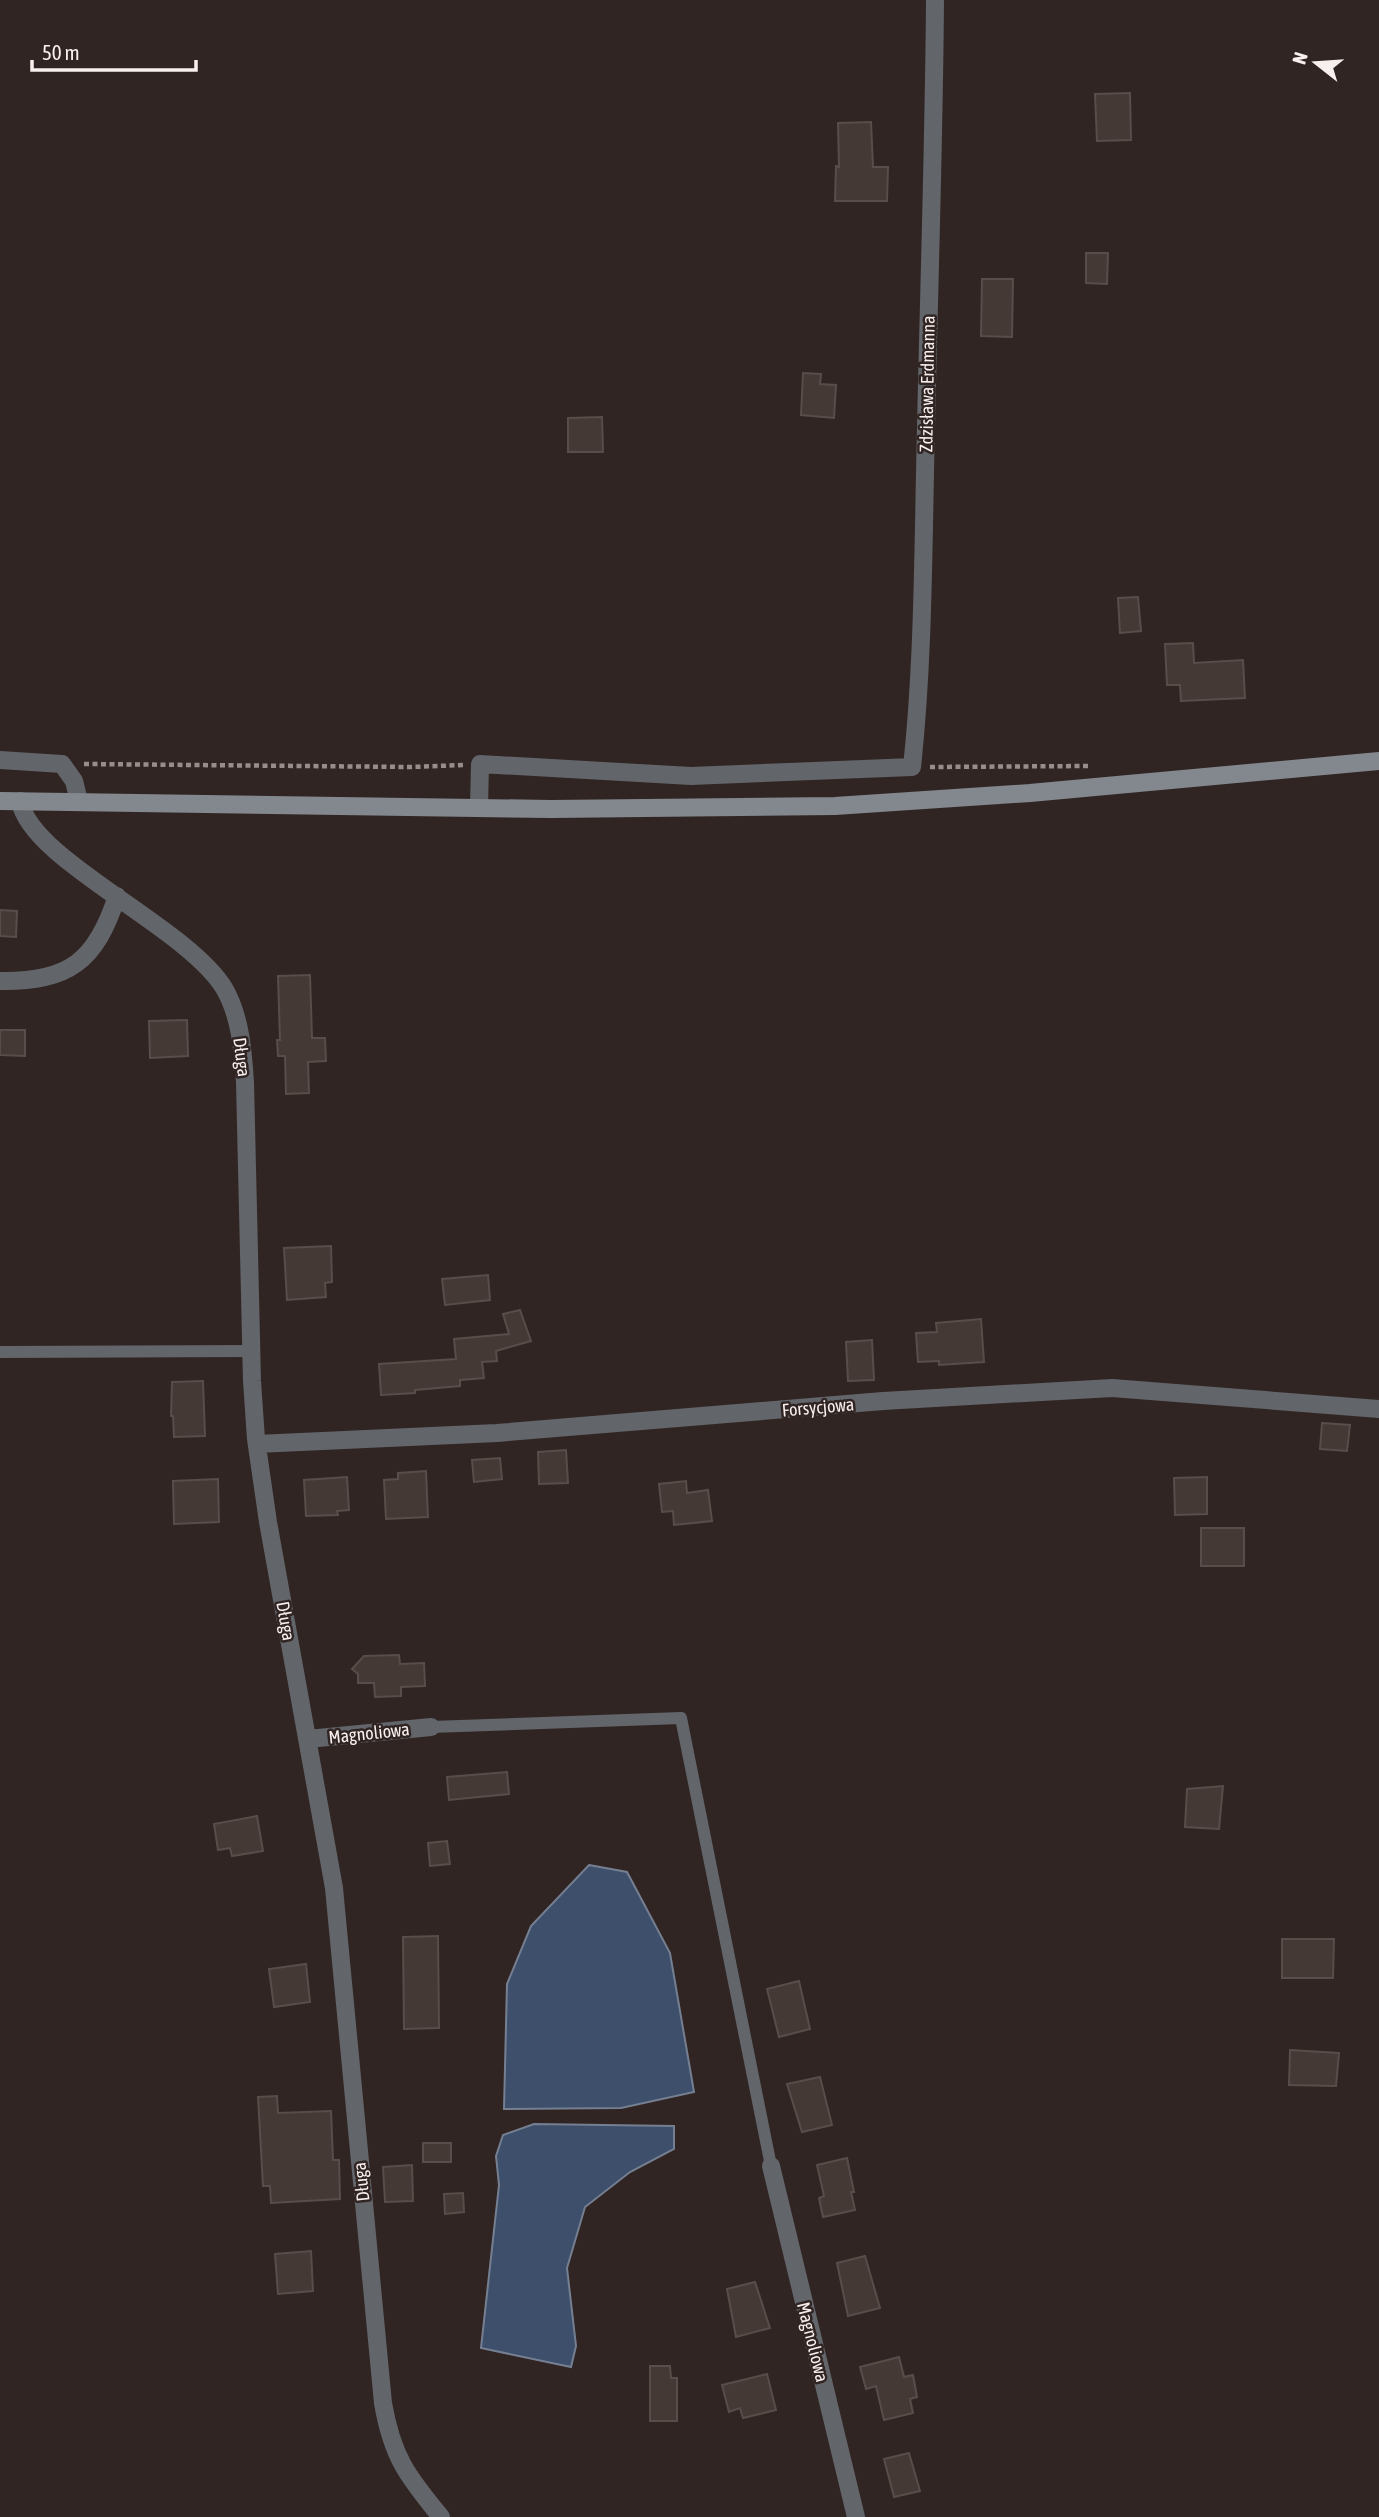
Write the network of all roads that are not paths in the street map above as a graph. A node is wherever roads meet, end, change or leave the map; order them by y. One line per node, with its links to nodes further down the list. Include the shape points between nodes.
1 (935, 0): 7 (street, Zdzisława Erdmanna, via 922,584 912,767 691,776 480,764)
2 (0, 760): 6 (street, via 62,764 74,781)
3 (1379, 761): 7 (main road, via 835,806)
4 (0, 801): 5 (main road)
5 (20, 801): 6 (main road); 8 (street, Długa, via 32,828)
6 (79, 801): 7 (main road)
7 (479, 808)
8 (117, 896): 9 (street, via 100,939 82,960 52,976); 10 (street, Długa, via 207,967 234,1010 245,1082)
9 (0, 981)
10 (251, 1351): 11 (lane); 13 (street, Długa)
11 (0, 1352)
12 (1379, 1409): 13 (street, Forsycjowa, via 1100,1388 497,1433)
13 (257, 1444): 15 (street, Długa)
14 (431, 1727): 15 (street, Magnoliowa); 16 (lane, via 681,1718)
15 (308, 1739): 17 (street, Długa, via 334,1888 383,2403 393,2448)
16 (771, 2166): 18 (street, Magnoliowa)
17 (440, 2517)
18 (856, 2517)

